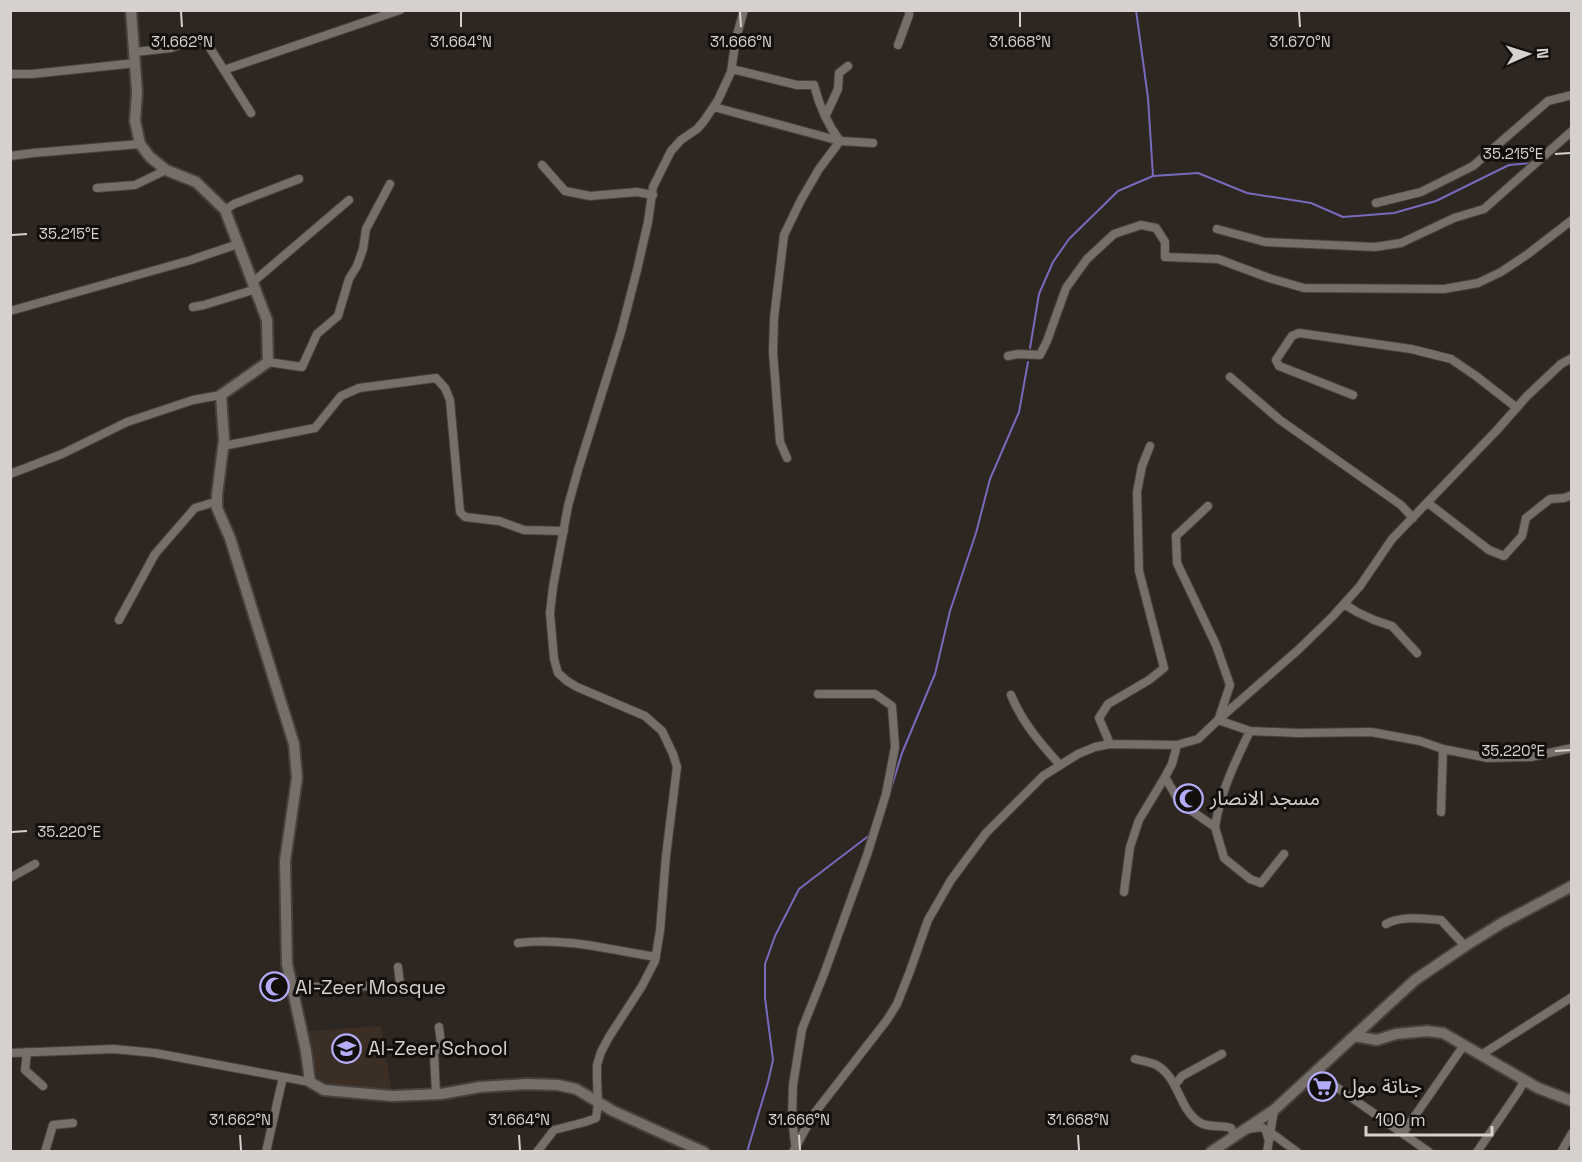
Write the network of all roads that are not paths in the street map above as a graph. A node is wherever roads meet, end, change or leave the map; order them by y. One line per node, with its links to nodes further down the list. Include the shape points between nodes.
1 (131, 10): 6 (street)
2 (400, 10): 9 (street)
3 (744, 10): 8 (street)
4 (909, 10): 5 (street)
5 (898, 45)
6 (135, 58): 9 (street, via 195,39 210,48); 10 (street); 18 (street, via 135,121)
7 (848, 66): 14 (street, via 839,73 838,89)
8 (732, 69): 12 (street); 14 (street, via 797,85 814,85)
9 (224, 70): 13 (street)
10 (10, 74)
11 (1572, 95): 27 (street, via 1548,101 1473,166 1421,192)
12 (714, 107): 16 (street); 25 (street, via 697,129 671,151)
13 (251, 113)
14 (825, 115): 16 (street)
15 (1572, 130): 30 (street, via 1484,208 1401,243 1375,247 1265,242)
16 (840, 141): 17 (street); 44 (street, via 819,169 784,235 773,352 780,442)
17 (873, 143)
18 (140, 144): 19 (street); 21 (street)
19 (10, 156)
20 (542, 165): 25 (street, via 565,191 590,196 637,192)
21 (166, 170): 24 (street, via 135,185); 28 (street, via 196,182)
22 (299, 179): 28 (street)
23 (390, 184): 37 (street, via 366,229 363,249 338,316 318,334 302,367)
24 (97, 188)
25 (652, 195): 51 (street, via 638,270 578,470)
26 (349, 200): 32 (street)
27 (1376, 203)
28 (225, 210): 31 (street)
29 (1572, 220): 35 (street, via 1501,272 1478,284 1444,289 1304,288 1218,259 1165,257 1165,242 1156,228 1141,225 1114,234 1087,259 1066,288 1040,355)
30 (1217, 228)
31 (238, 244): 32 (street); 34 (street)
32 (255, 285): 33 (street); 37 (street, via 267,320)
33 (193, 307)
34 (10, 311)
35 (1008, 356)
36 (1572, 358): 41 (street)
37 (268, 362): 39 (street)
38 (1230, 377): 50 (street, via 1280,420 1401,505)
39 (221, 395): 42 (street); 45 (street, via 127,422)
40 (1353, 395): 41 (street, via 1279,366 1276,360 1292,336 1299,333 1411,349 1451,359)
41 (1517, 408): 48 (street)
42 (223, 446): 47 (street); 51 (street, via 315,428 341,396 359,388 436,378 450,400 460,512 465,517 499,521 524,530)
43 (1150, 446): 59 (street, via 1137,492 1139,571 1164,669 1108,704 1099,718)
44 (787, 458)
45 (10, 474)
46 (1572, 495): 48 (street, via 1550,499 1526,518 1522,536 1504,556 1489,550)
47 (218, 501): 53 (street, via 195,508 154,554); 77 (street, via 294,744 297,778 285,861 287,964)
48 (1428, 502): 50 (street)
49 (1208, 506): 57 (street, via 1176,536 1177,563 1216,645 1230,685)
50 (1413, 518): 52 (street, via 1392,539)
51 (564, 531): 75 (street, via 550,613 558,673 577,687 645,717 662,732 676,767)
52 (1344, 604): 54 (street, via 1392,626); 57 (street)
53 (119, 620)
54 (1417, 652)
55 (818, 694): 103 (street, via 875,694 892,706 895,747 886,794 867,855 802,1029 793,1085)
56 (1011, 695): 63 (street, via 1035,738)
57 (1218, 720): 58 (street); 60 (street, via 1198,739)
58 (1250, 730): 62 (street, via 1371,732); 66 (street, via 1218,806)
59 (1110, 744): 60 (street); 63 (street, via 1078,754)
60 (1177, 745): 64 (street)
61 (1572, 748): 62 (street, via 1531,757 1488,758)
62 (1443, 749): 65 (street)
63 (1060, 765): 103 (street, via 986,833 951,880 928,920 897,1004 818,1107)
64 (1165, 777): 66 (street, via 1180,803); 71 (street, via 1139,819 1130,847)
65 (1441, 812)
66 (1215, 827): 67 (street, via 1224,858 1260,883)
67 (1284, 854)
68 (35, 864): 69 (street)
69 (10, 878)
70 (1572, 886): 74 (street)
71 (1124, 892)
72 (1386, 924): 74 (street, via 1394,919 1441,920)
73 (518, 943): 75 (street, via 564,942)
74 (1465, 946): 80 (street, via 1415,980)
75 (656, 957): 95 (street, via 601,1052 597,1065)
76 (398, 967): 77 (street, via 398,986)
77 (292, 987): 90 (street)
78 (1572, 997): 85 (street)
79 (439, 1027): 93 (street, via 441,1043 434,1053)
80 (1354, 1036): 81 (street, via 1377,1040 1426,1031 1443,1033); 87 (street)
81 (1464, 1045): 85 (street); 100 (street)
82 (27, 1052): 83 (street); 88 (street, via 114,1049 155,1053); 92 (street, via 25,1070)
83 (10, 1053)
84 (1222, 1054): 91 (street, via 1182,1076)
85 (1481, 1055): 89 (street)
86 (1136, 1059): 91 (street, via 1157,1065)
87 (1315, 1072): 96 (street); 100 (street)
88 (283, 1077): 90 (street); 105 (street)
89 (1525, 1080): 94 (street); 112 (street)
90 (310, 1082): 93 (street, via 324,1090 392,1096)
91 (1175, 1085): 99 (street, via 1190,1114 1201,1124 1231,1128)
92 (43, 1086)
93 (436, 1094): 95 (street, via 504,1085 558,1085 576,1089)
94 (1572, 1101)
95 (598, 1104): 106 (street, via 596,1118 554,1130); 107 (street)
96 (1274, 1110): 98 (street); 99 (street)
97 (73, 1123): 104 (street, via 52,1125)
98 (1270, 1132): 102 (street); 110 (street)
99 (1239, 1133): 102 (street, via 1261,1127); 108 (street)
100 (1403, 1133): 111 (street)
101 (1572, 1133): 113 (street)
102 (1269, 1142): 109 (street)
103 (794, 1148)
104 (45, 1152)
105 (266, 1152)
106 (537, 1152)
107 (704, 1152)
108 (1211, 1152)
109 (1267, 1152)
110 (1297, 1152)
111 (1429, 1152)
112 (1476, 1152)
113 (1561, 1152)

